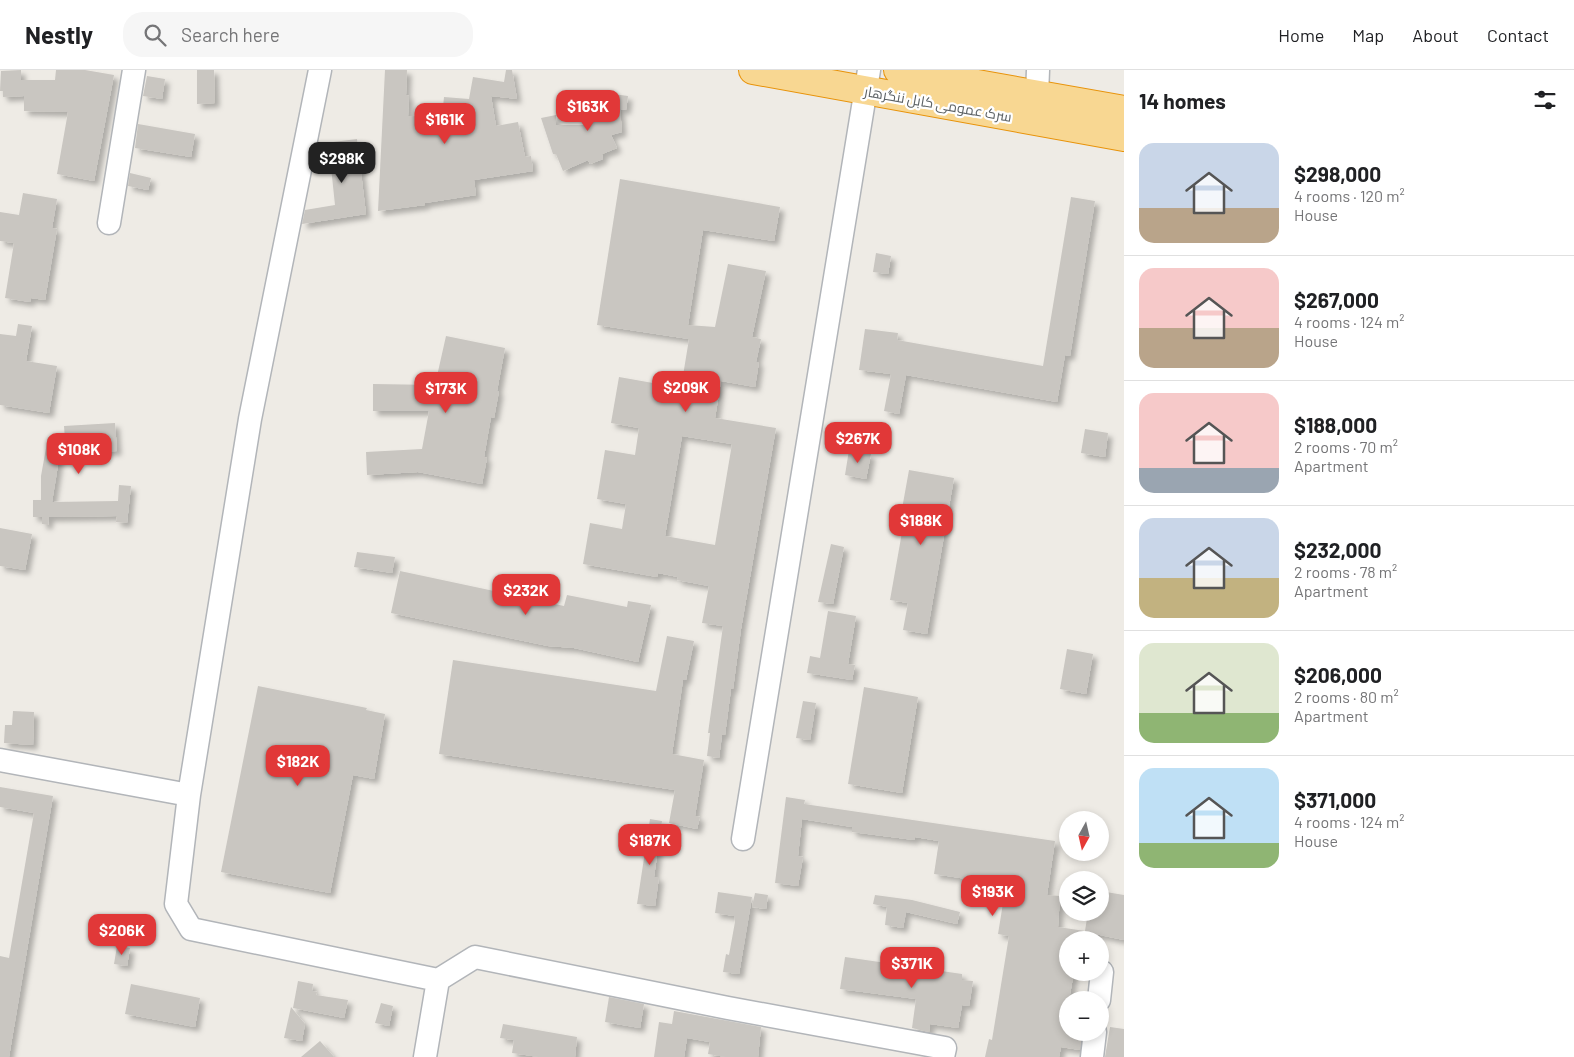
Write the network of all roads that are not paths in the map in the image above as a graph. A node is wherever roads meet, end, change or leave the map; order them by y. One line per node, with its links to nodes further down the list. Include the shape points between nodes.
1 (134, 70): 10 (street)
2 (320, 70): 12 (street, via 250,419)
3 (753, 70): 6 (highway, سرک عمومی کابل ننگرهار)
4 (898, 70): 5 (highway, سرک عمومی کابل ننگرهار)
5 (971, 76): 7 (highway, سرک عمومی کابل ننگرهار)
6 (868, 81): 9 (highway, سرک عمومی کابل ننگرهار); 13 (street)
7 (1038, 82): 8 (highway, سرک عمومی کابل ننگرهار)
8 (1124, 110)
9 (1124, 137)
10 (109, 223)
11 (0, 760): 12 (street)
12 (190, 795): 14 (street, via 176,904 191,929)
13 (743, 839)
14 (438, 980): 16 (street); 17 (street, via 476,957 944,1048)
15 (1094, 1041): 18 (street)
16 (425, 1057)
17 (943, 1057)
18 (1092, 1057)

